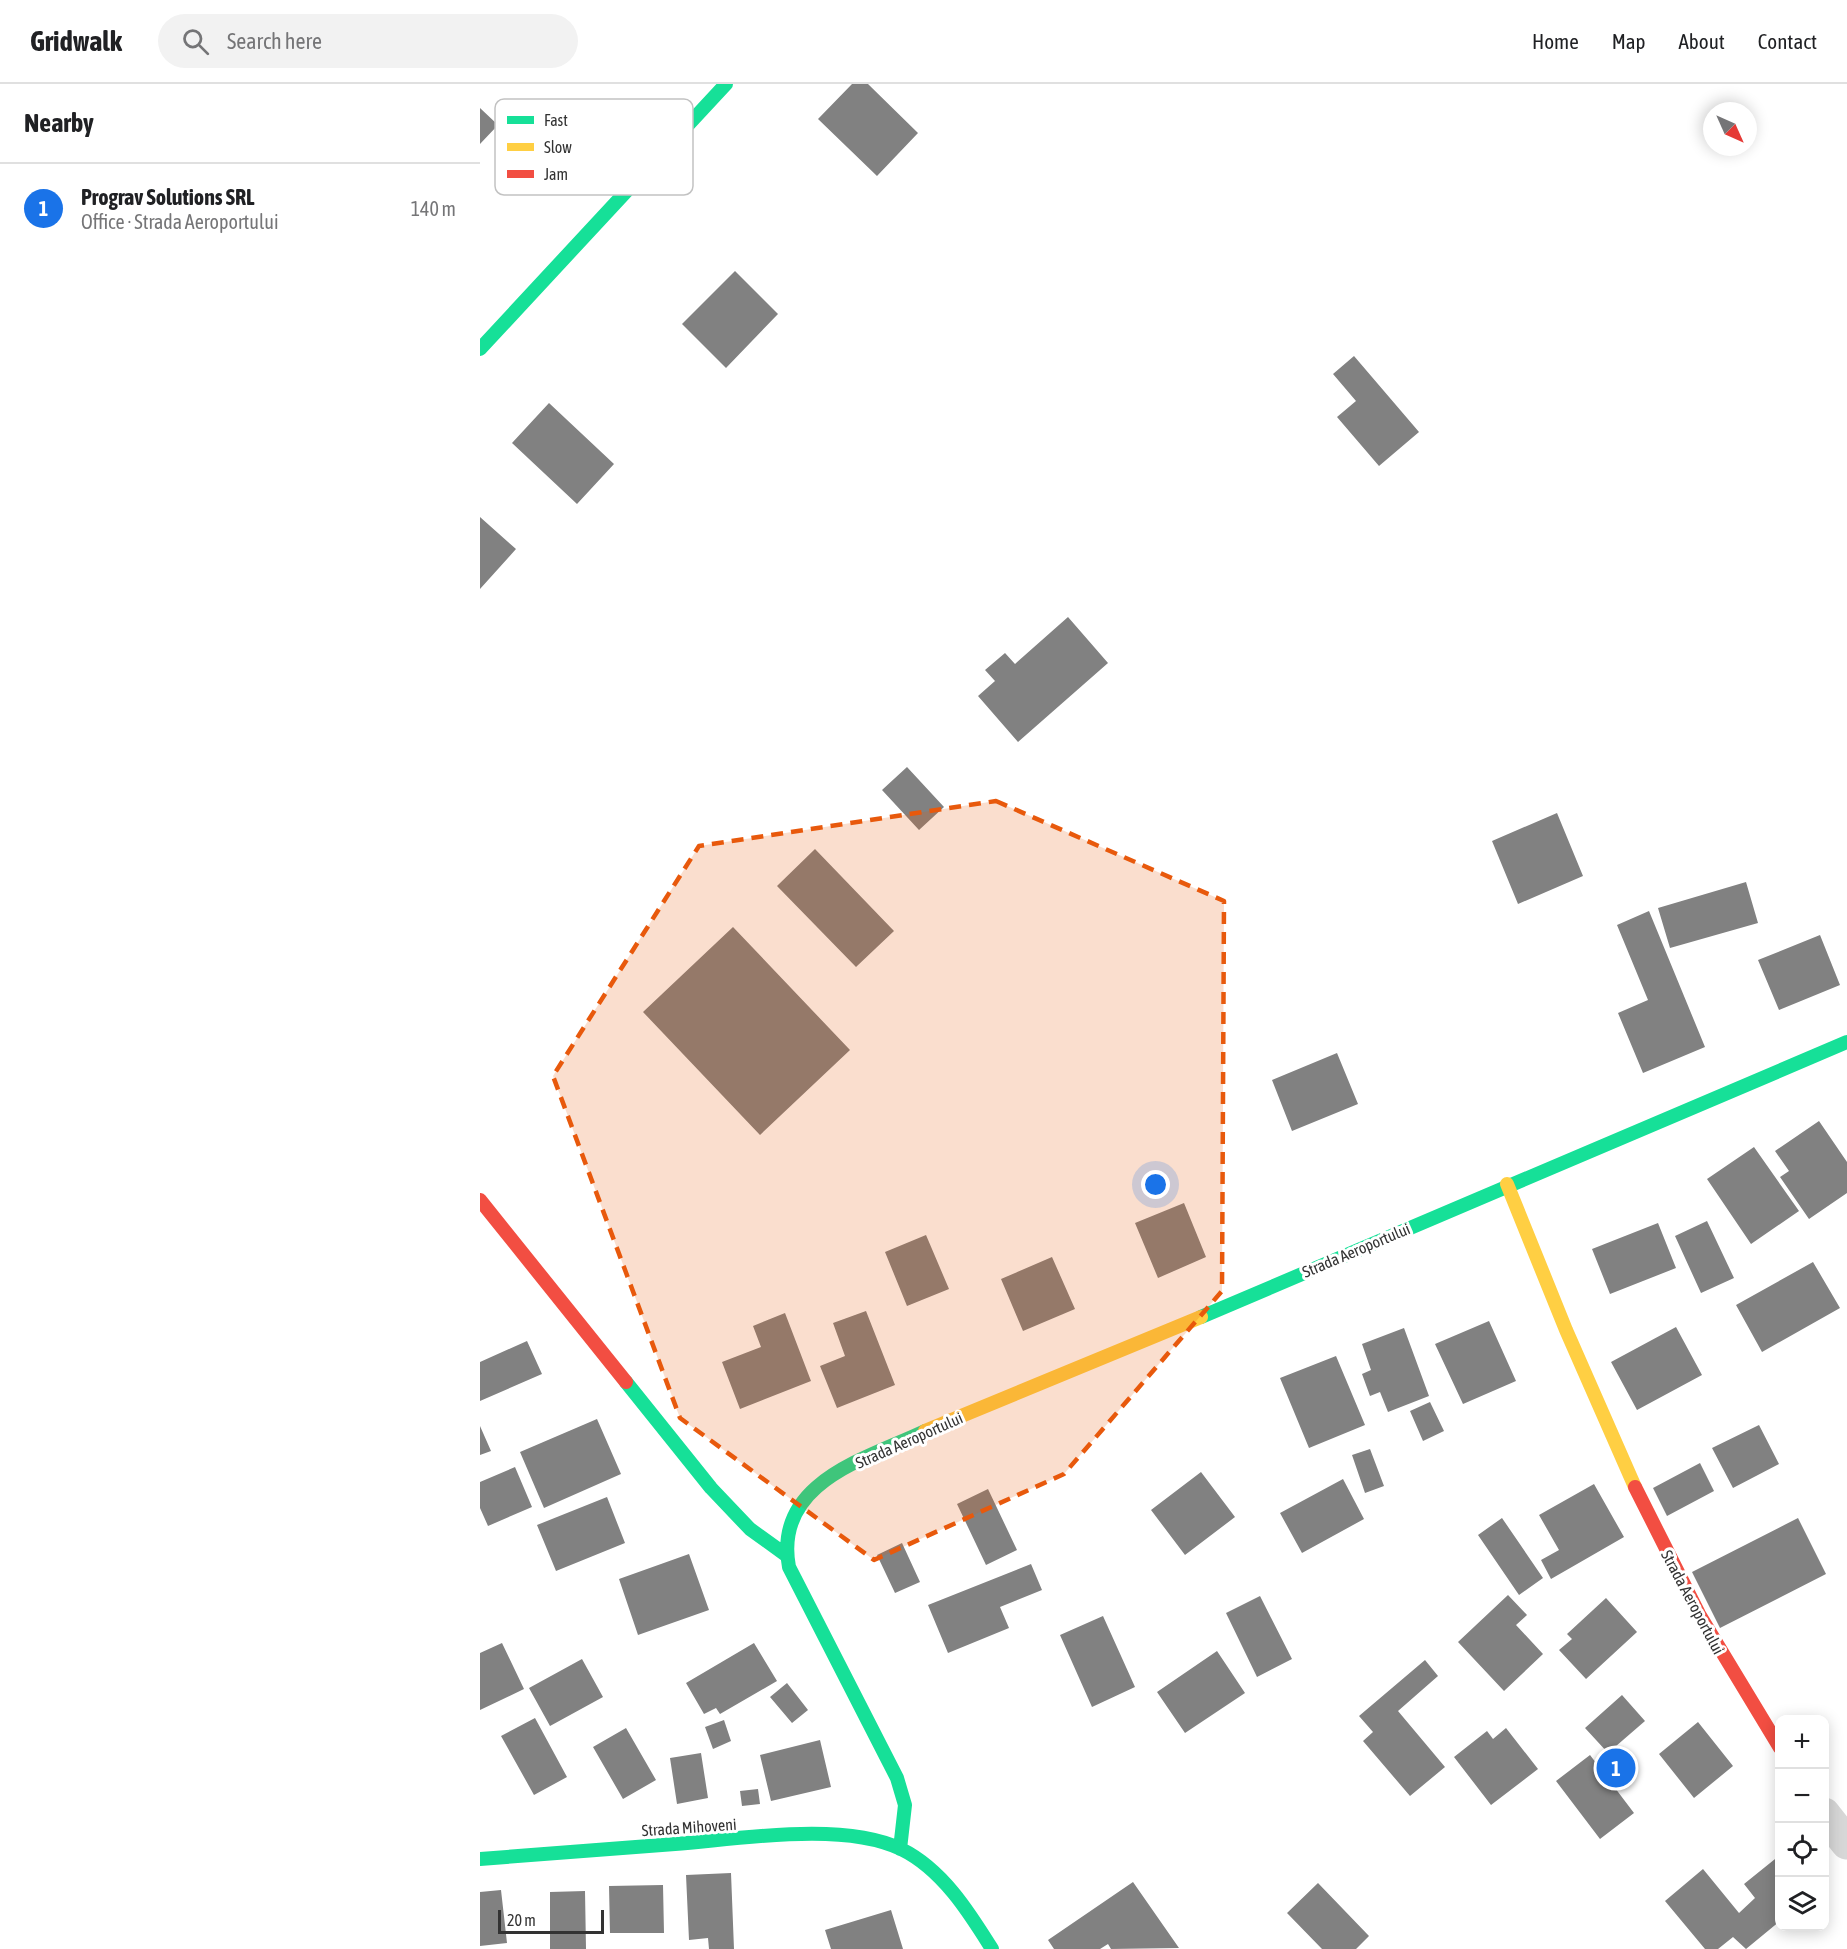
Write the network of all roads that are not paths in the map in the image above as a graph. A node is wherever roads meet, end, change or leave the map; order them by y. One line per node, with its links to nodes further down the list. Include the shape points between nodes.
1 (726, 84): 2 (street)
2 (693, 120)
3 (623, 195): 4 (street)
4 (480, 349)
5 (1847, 1042): 6 (street, Strada Aeroportului)
6 (1508, 1184): 8 (street, Strada Aeroportului, via 1188,1323 922,1432 828,1477 793,1517); 9 (street, Strada Aeroportului, via 1642,1503 1720,1654)
7 (480, 1200): 8 (street, via 711,1488 750,1529)
8 (786, 1555): 12 (street, via 789,1568 897,1778 905,1804)
9 (1775, 1742)
10 (1829, 1820): 11 (street)
11 (1847, 1843)
12 (900, 1849): 13 (street, Strada Mihoveni, via 878,1841 812,1836); 14 (street, Strada Mihoveni, via 943,1881)
13 (480, 1859)
14 (992, 1949)

